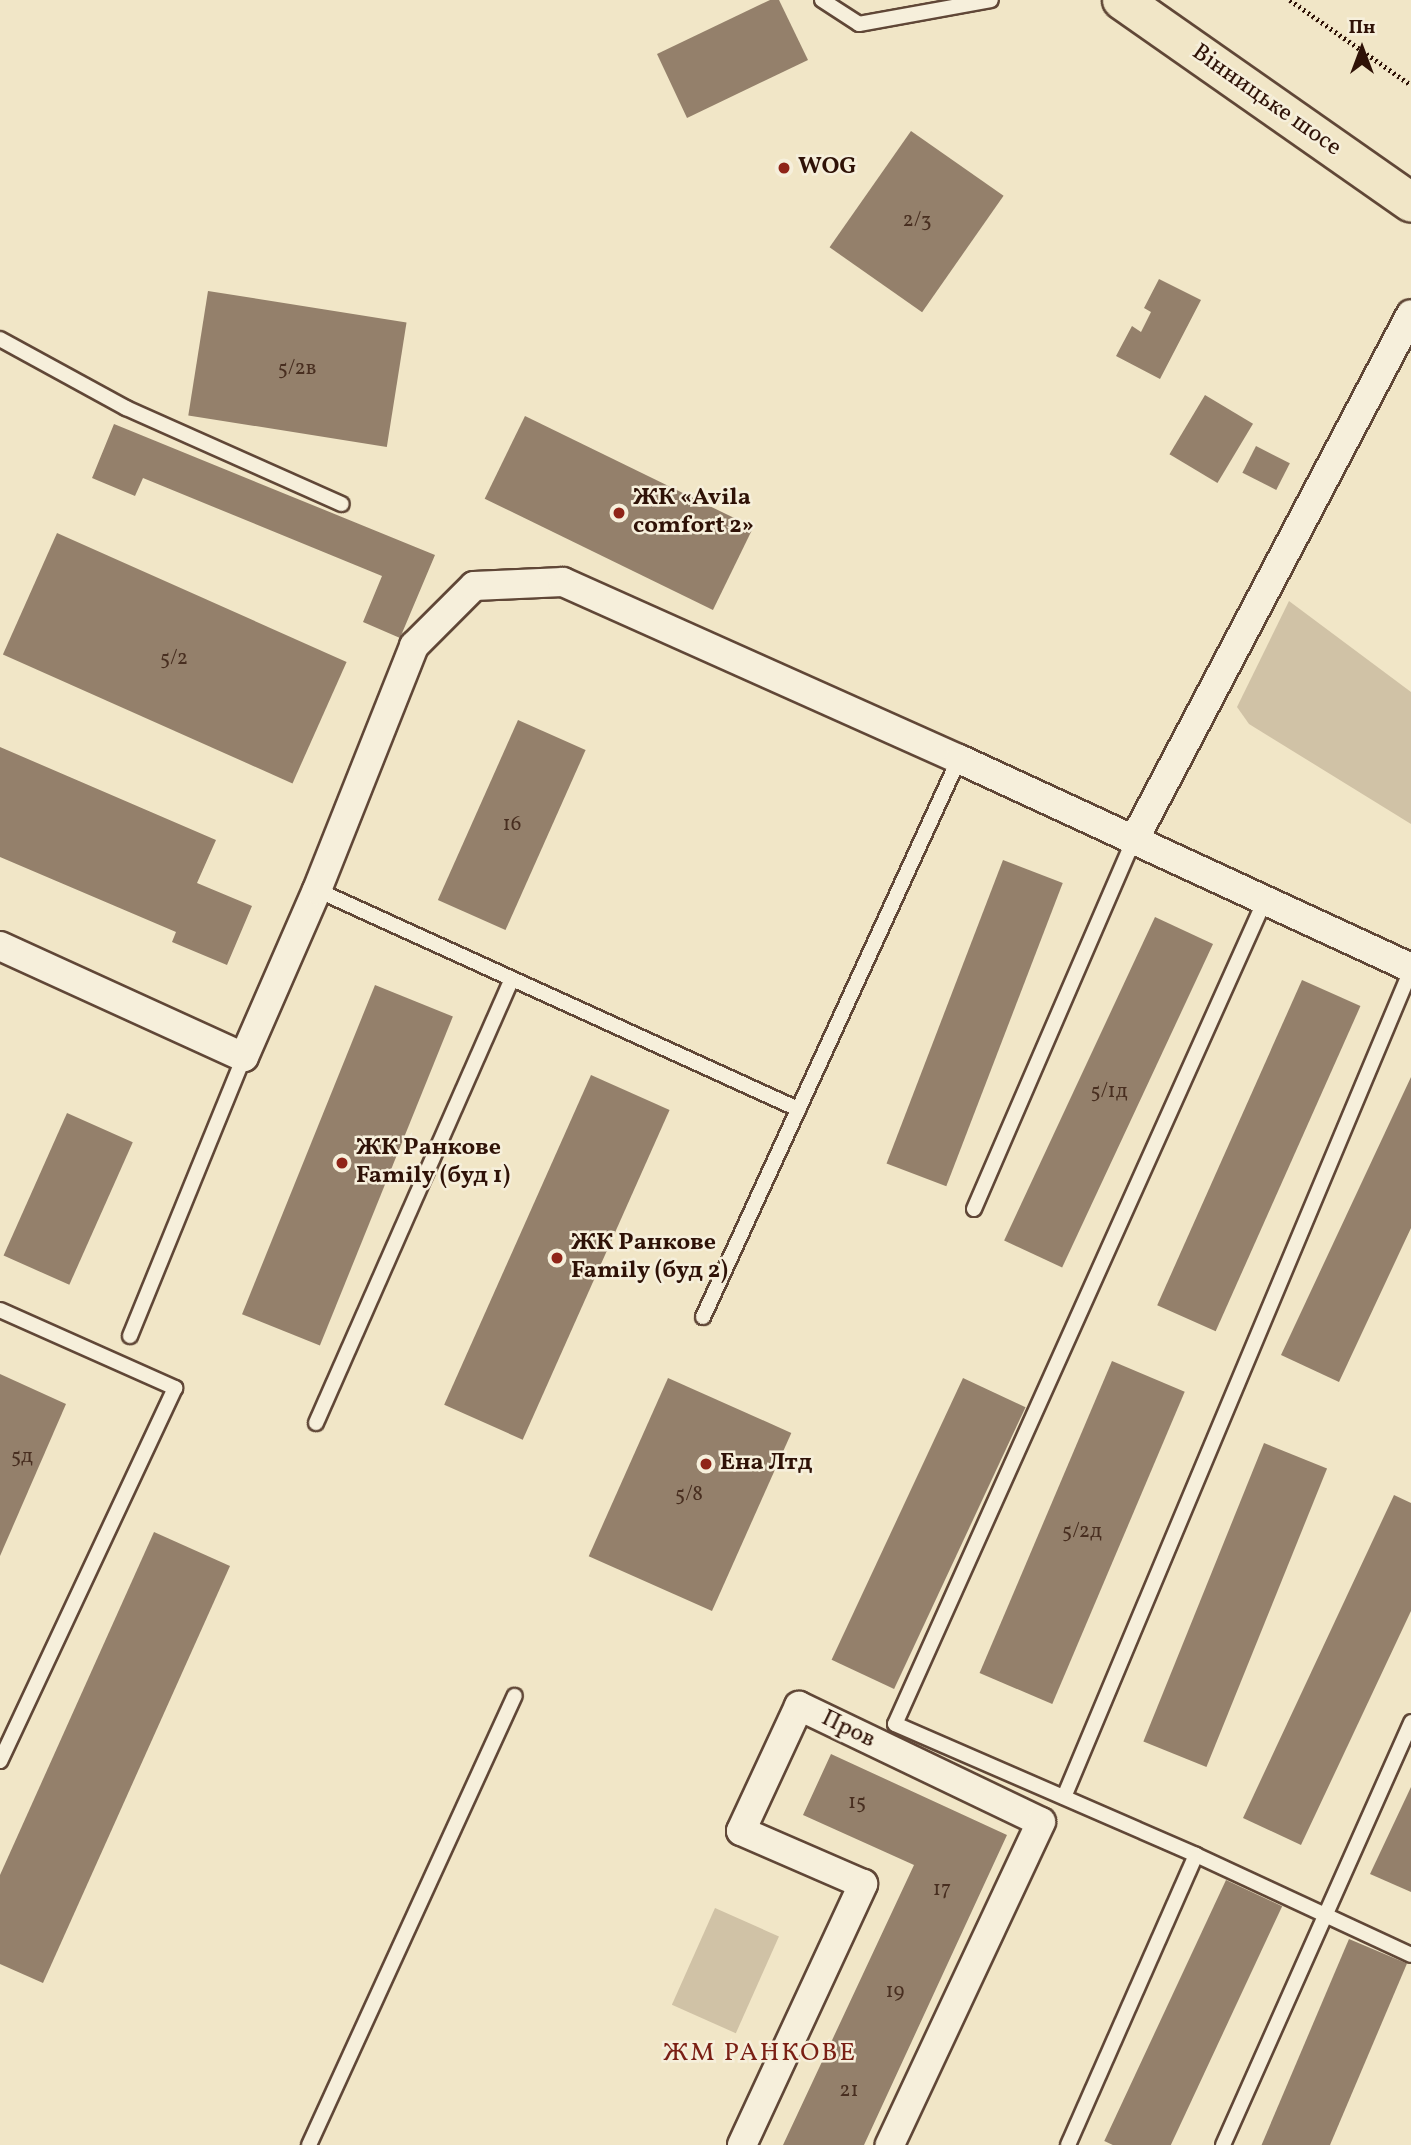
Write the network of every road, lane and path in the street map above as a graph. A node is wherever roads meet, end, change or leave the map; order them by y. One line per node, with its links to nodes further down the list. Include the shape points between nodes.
1 (822, 0): 2 (lane, via 859,24)
2 (990, 0)
3 (1122, 0): 6 (main road, Вінницьке шосе)
4 (1290, 0): 5 (path)
5 (1411, 85)
6 (1411, 202)
7 (1411, 314): 11 (street)
8 (0, 339): 9 (lane, via 126,408)
9 (342, 503)
10 (960, 759): 11 (street); 12 (street, via 563,582 474,586 414,646); 18 (lane)
11 (1134, 840): 13 (street); 19 (lane)
12 (317, 890): 16 (lane); 17 (street)
13 (1265, 900): 15 (street); 27 (lane, via 895,1724)
14 (0, 946): 17 (street)
15 (1411, 969): 27 (lane)
16 (512, 979): 18 (lane); 23 (lane)
17 (244, 1057): 22 (lane)
18 (798, 1109): 21 (lane)
19 (974, 1209)
20 (0, 1310): 26 (lane, via 174,1388)
21 (703, 1317)
22 (130, 1336)
23 (316, 1423)
24 (515, 1696): 31 (lane)
25 (1411, 1722): 29 (lane)
26 (0, 1761)
27 (1064, 1797): 28 (lane)
28 (1196, 1855): 29 (lane); 34 (lane)
29 (1327, 1916): 30 (lane); 35 (lane)
30 (1411, 1955)
31 (309, 2145)
32 (742, 2145): 33 (street, Пров, via 863,1884 741,1831 799,1706 1041,1822)
33 (890, 2145)
34 (1068, 2145)
35 (1223, 2145)

